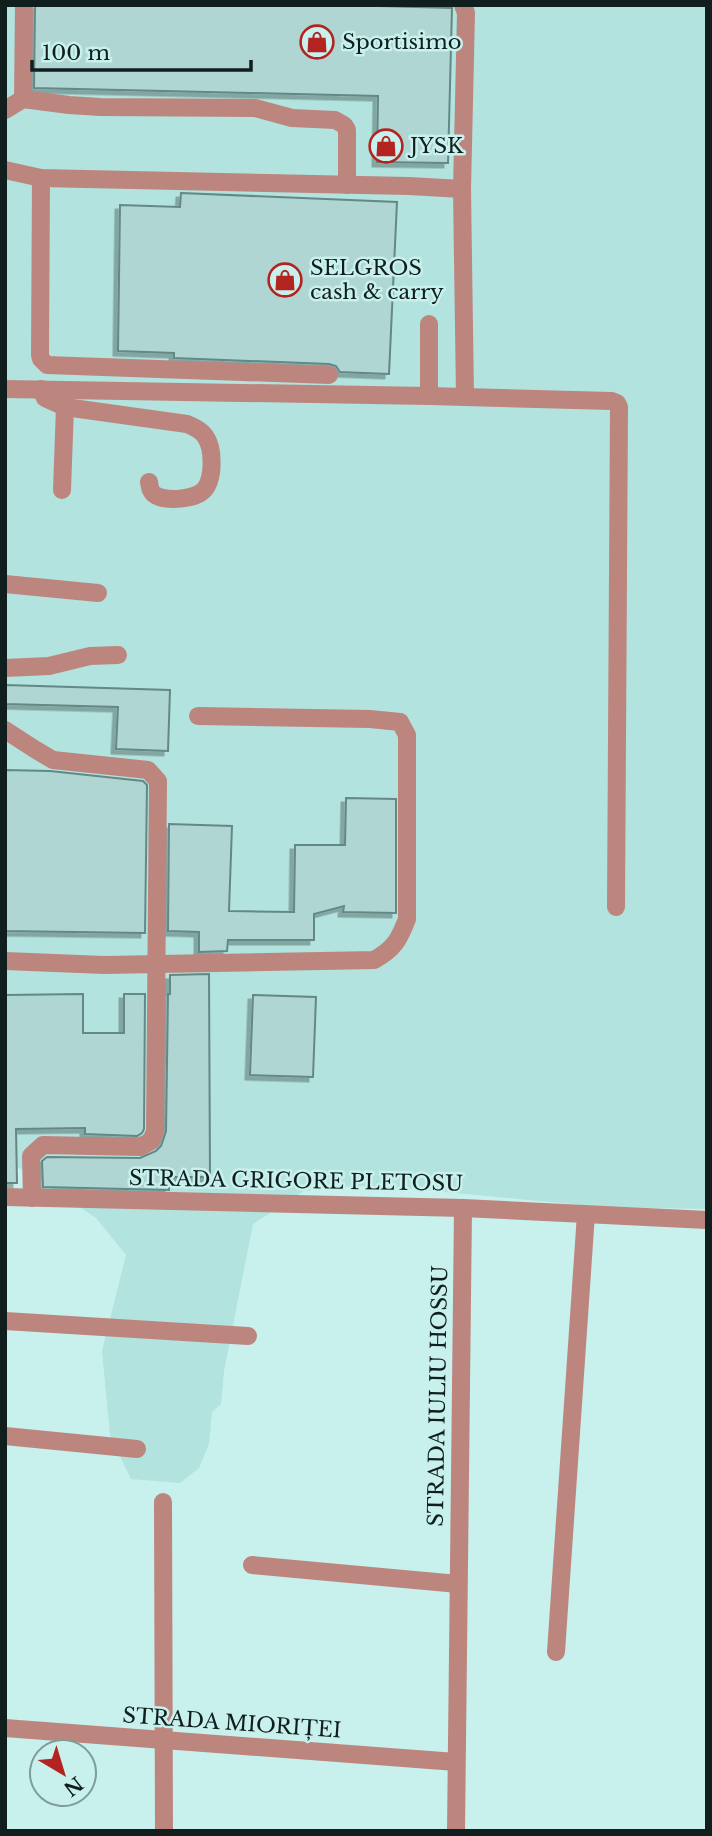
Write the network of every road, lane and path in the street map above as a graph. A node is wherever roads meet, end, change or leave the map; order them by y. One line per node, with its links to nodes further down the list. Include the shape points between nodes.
1 (24, 5): 3 (street)
2 (463, 5): 7 (street)
3 (11, 107): 6 (street, via 255,108 292,118 335,120 347,130)
4 (6, 170): 5 (street)
5 (41, 178): 6 (street); 9 (street, via 40,355 47,365)
6 (348, 185): 7 (street)
7 (462, 189): 13 (street)
8 (429, 324): 12 (street)
9 (329, 375)
10 (5, 388): 11 (street)
11 (41, 389): 12 (street); 14 (street, via 45,398)
12 (429, 396): 13 (street)
13 (465, 397): 23 (street, via 612,401 619,407)
14 (65, 407): 15 (street, via 187,424 203,433 211,454 211,471 201,493 165,499 153,495); 16 (street)
15 (149, 482)
16 (62, 490)
17 (5, 584): 18 (street)
18 (98, 593)
19 (118, 655): 20 (street)
20 (5, 668)
21 (198, 716): 25 (street, via 400,722 407,735 407,919 389,952 374,960)
22 (5, 730): 25 (street, via 53,760 148,770 158,781)
23 (616, 907)
24 (5, 961): 25 (street)
25 (157, 964): 27 (street, via 155,1130 151,1141 140,1147 43,1146 31,1156)
26 (5, 1197): 27 (street, STRADA GRIGORE PLETOSU)
27 (32, 1198): 28 (street, STRADA GRIGORE PLETOSU)
28 (463, 1208): 29 (street, STRADA GRIGORE PLETOSU); 37 (street, STRADA IULIU HOSSU)
29 (586, 1214): 30 (street, STRADA GRIGORE PLETOSU); 38 (street)
30 (707, 1220)
31 (5, 1321): 32 (street)
32 (248, 1336)
33 (5, 1436): 34 (street)
34 (137, 1450)
35 (163, 1502): 40 (street)
36 (252, 1565): 37 (street)
37 (458, 1584): 41 (street, STRADA IULIU HOSSU)
38 (556, 1652)
39 (5, 1728): 40 (street, STRADA MIORIȚEI)
40 (164, 1740): 41 (street, STRADA MIORIȚEI); 42 (street)
41 (456, 1762): 43 (street, STRADA IULIU HOSSU)
42 (164, 1831)
43 (456, 1831)

